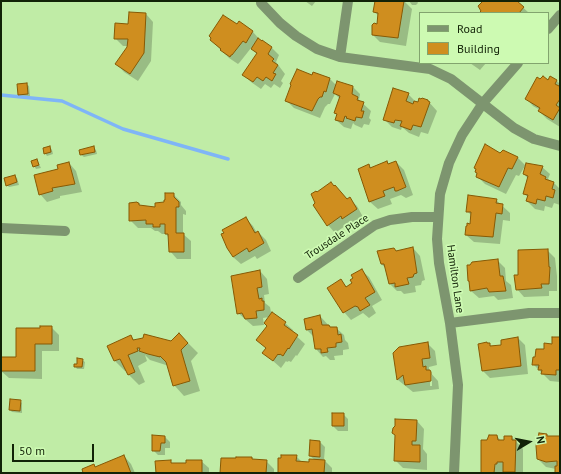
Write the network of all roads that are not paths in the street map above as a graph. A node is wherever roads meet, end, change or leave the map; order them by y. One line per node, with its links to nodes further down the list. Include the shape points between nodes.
1 (348, 1): 5 (street)
2 (262, 3): 5 (street, via 296,36 317,49)
3 (560, 16): 4 (street)
4 (549, 28)
5 (340, 57): 7 (street, via 430,69 451,79)
6 (517, 64): 7 (street, Hamilton Lane)
7 (484, 103): 8 (street, via 514,128 534,138); 9 (street, Hamilton Lane, via 462,135 449,163 440,194)
8 (560, 146)
9 (438, 217): 12 (street, Trousdale Place, via 412,217 375,225); 14 (street, Hamilton Lane, via 439,264)
10 (1, 228): 11 (street)
11 (64, 231)
12 (298, 278)
13 (560, 313): 14 (street, via 529,312)
14 (450, 323): 15 (street, Hamilton Lane, via 458,385)
15 (454, 473)

